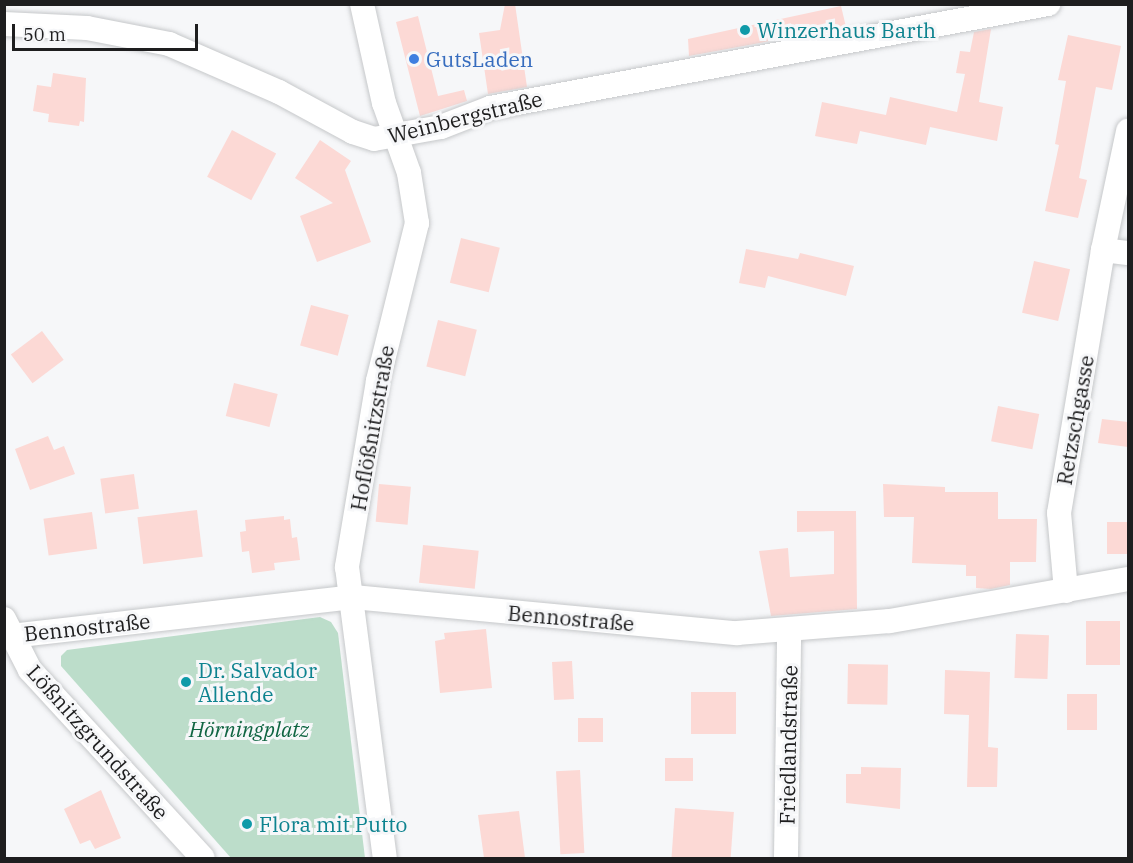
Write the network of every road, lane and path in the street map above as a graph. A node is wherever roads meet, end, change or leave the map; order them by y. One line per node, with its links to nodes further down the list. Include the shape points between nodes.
1 (362, 4): 5 (street, Hoflößnitzstraße)
2 (1048, 4): 5 (street, Weinbergstraße, via 490,108 441,127)
3 (4, 24): 5 (street, Weinbergstraße, via 87,28 169,44 279,92 352,132 374,139)
4 (1128, 131): 6 (street, Retzschgasse)
5 (394, 136): 10 (street, Hoflößnitzstraße, via 409,173 417,223 378,381 347,567)
6 (1104, 250): 7 (street); 9 (street, Retzschgasse, via 1059,513)
7 (1128, 254)
8 (1128, 579): 9 (street, Bennostraße)
9 (1066, 591): 12 (street, Bennostraße, via 890,621)
10 (353, 597): 11 (street, Bennostraße); 12 (street, Bennostraße, via 737,633); 14 (street, Hoflößnitzstraße)
11 (8, 627): 13 (street, Lößnitzgrundstraße, via 30,670)
12 (789, 631): 15 (street, Friedlandstraße)
13 (203, 858)
14 (385, 858)
15 (786, 858)

